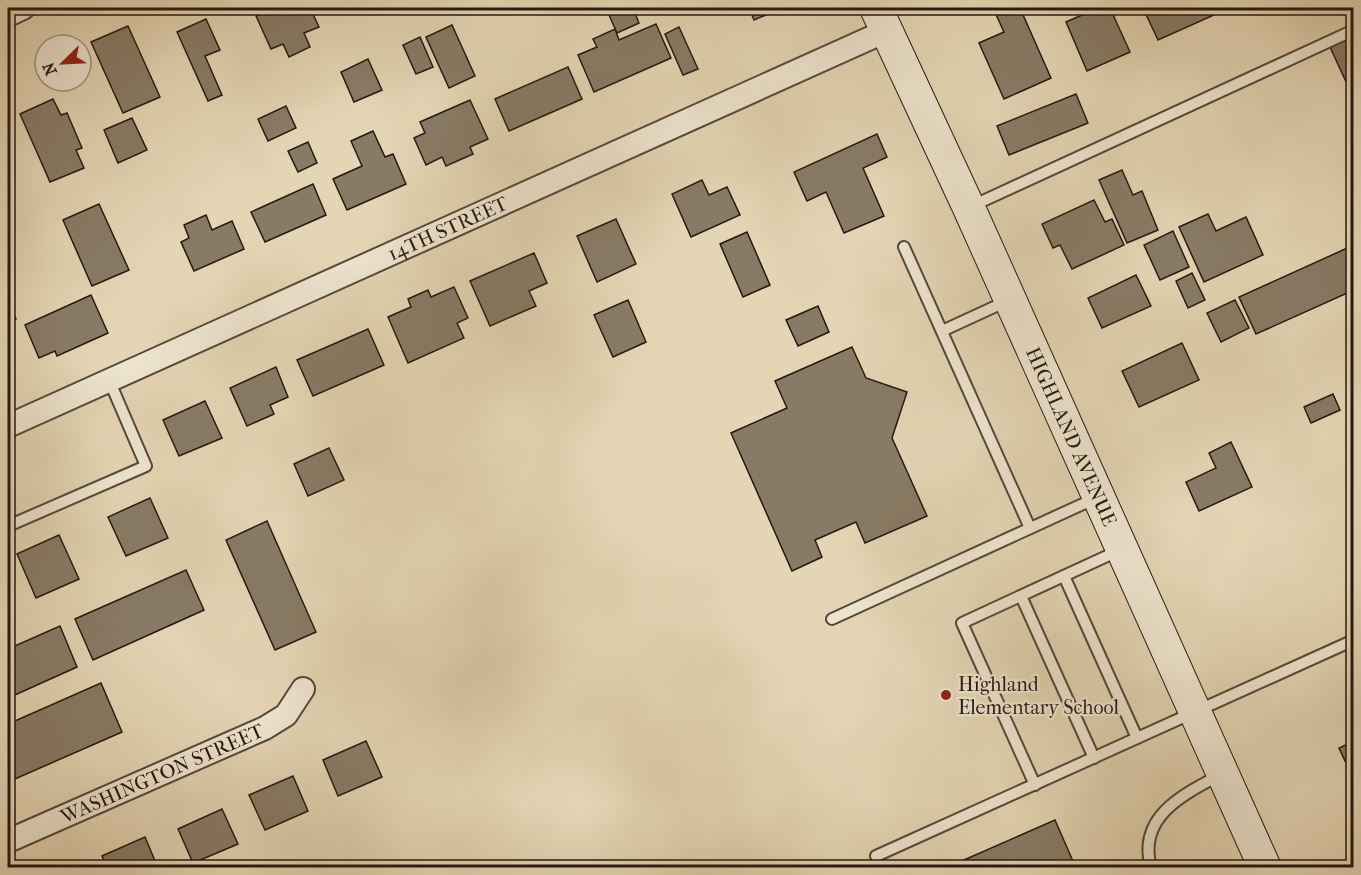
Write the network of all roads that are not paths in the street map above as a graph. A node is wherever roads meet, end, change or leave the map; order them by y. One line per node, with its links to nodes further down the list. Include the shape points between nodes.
1 (23, 8): 2 (street)
2 (8, 15)
3 (881, 19): 5 (main road, HIGHLAND AVENUE); 9 (street, 14TH STREET)
4 (1353, 30): 5 (lane)
5 (969, 208): 7 (main road, HIGHLAND AVENUE)
6 (904, 248): 8 (lane)
7 (1010, 299): 8 (lane); 11 (main road, HIGHLAND AVENUE)
8 (942, 331): 13 (lane)
9 (109, 380): 10 (street, 14TH STREET); 12 (lane, via 146,466)
10 (8, 426)
11 (1099, 496): 13 (lane); 14 (main road, HIGHLAND AVENUE)
12 (8, 526)
13 (1030, 528): 17 (lane)
14 (1122, 549): 15 (lane); 20 (main road, HIGHLAND AVENUE)
15 (1064, 576): 16 (lane); 21 (lane)
16 (1021, 596): 22 (lane); 24 (lane, via 962,623)
17 (832, 619)
18 (1353, 640): 20 (lane)
19 (303, 688): 25 (street, WASHINGTON STREET, via 286,715 265,728)
20 (1195, 712): 21 (lane); 23 (main road, HIGHLAND AVENUE)
21 (1137, 738): 22 (lane)
22 (1094, 758): 24 (lane)
23 (1223, 774): 27 (lane, via 1179,797 1152,825 1147,854); 28 (main road, HIGHLAND AVENUE)
24 (1035, 785): 26 (lane)
25 (8, 842)
26 (876, 856)
27 (1151, 867)
28 (1265, 867)

